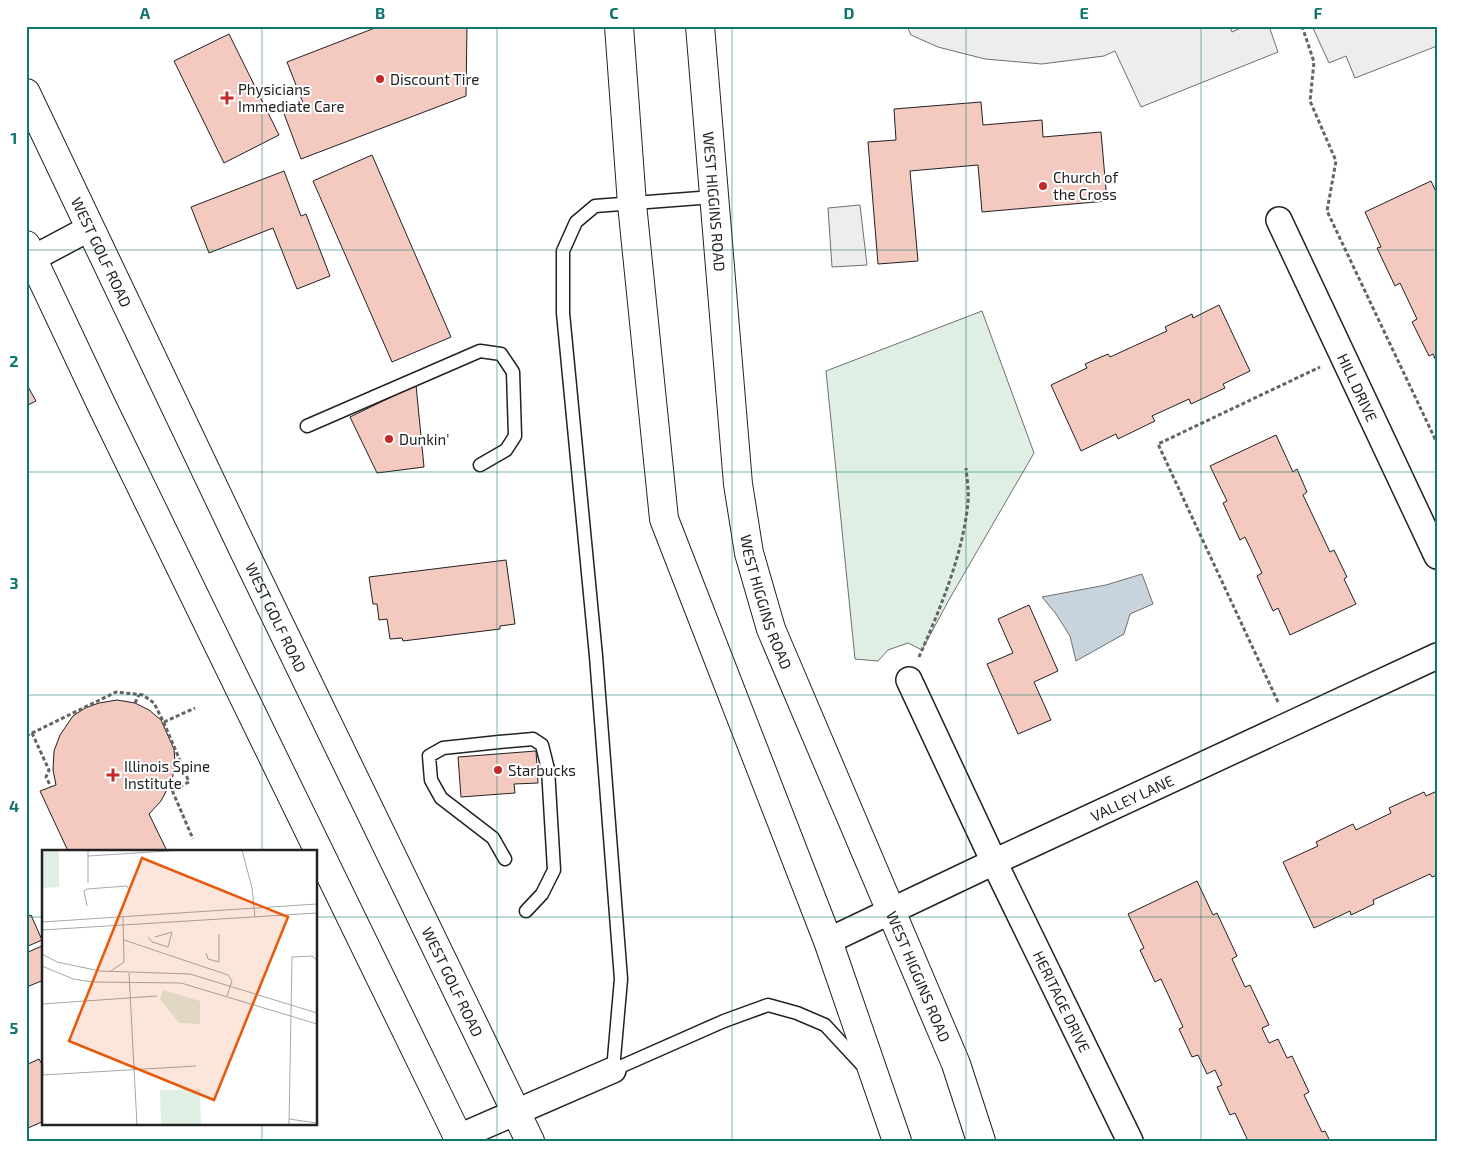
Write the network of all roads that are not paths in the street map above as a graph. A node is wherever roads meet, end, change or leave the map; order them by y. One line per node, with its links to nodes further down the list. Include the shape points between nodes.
1 (619, 26): 5 (main road)
2 (700, 26): 4 (main road, WEST HIGGINS ROAD)
3 (26, 92): 7 (main road, WEST GOLF ROAD)
4 (713, 198): 5 (lane); 17 (main road, WEST HIGGINS ROAD, via 738,484 750,554 771,629)
5 (632, 204): 18 (main road, via 664,519); 19 (lane, via 596,206 576,222 563,251 563,314 596,656 621,978)
6 (1279, 220): 11 (street, HILL DRIVE)
7 (90, 228): 8 (street); 21 (main road, WEST GOLF ROAD)
8 (28, 255): 22 (main road)
9 (308, 426): 10 (lane, via 480,351 501,354 513,372 515,436 506,450)
10 (480, 466)
11 (1437, 556)
12 (1437, 656): 15 (street, VALLEY LANE)
13 (909, 680): 15 (street, HERITAGE DRIVE)
14 (505, 859): 16 (lane, via 493,838 441,798 431,780 429,756 443,748 499,742 533,739 542,745 548,769 554,870 542,894)
15 (994, 862): 17 (street, VALLEY LANE); 26 (street, HERITAGE DRIVE)
16 (526, 911)
17 (890, 911): 18 (street, VALLEY LANE); 25 (main road, WEST HIGGINS ROAD, via 956,1064)
18 (828, 941): 20 (main road)
19 (613, 1070): 20 (lane, via 768,1005 825,1025); 21 (street)
20 (877, 1082): 24 (main road)
21 (516, 1112): 22 (street); 23 (main road, WEST GOLF ROAD)
22 (459, 1139)
23 (530, 1141)
24 (897, 1141)
25 (981, 1141)
26 (1130, 1141)

